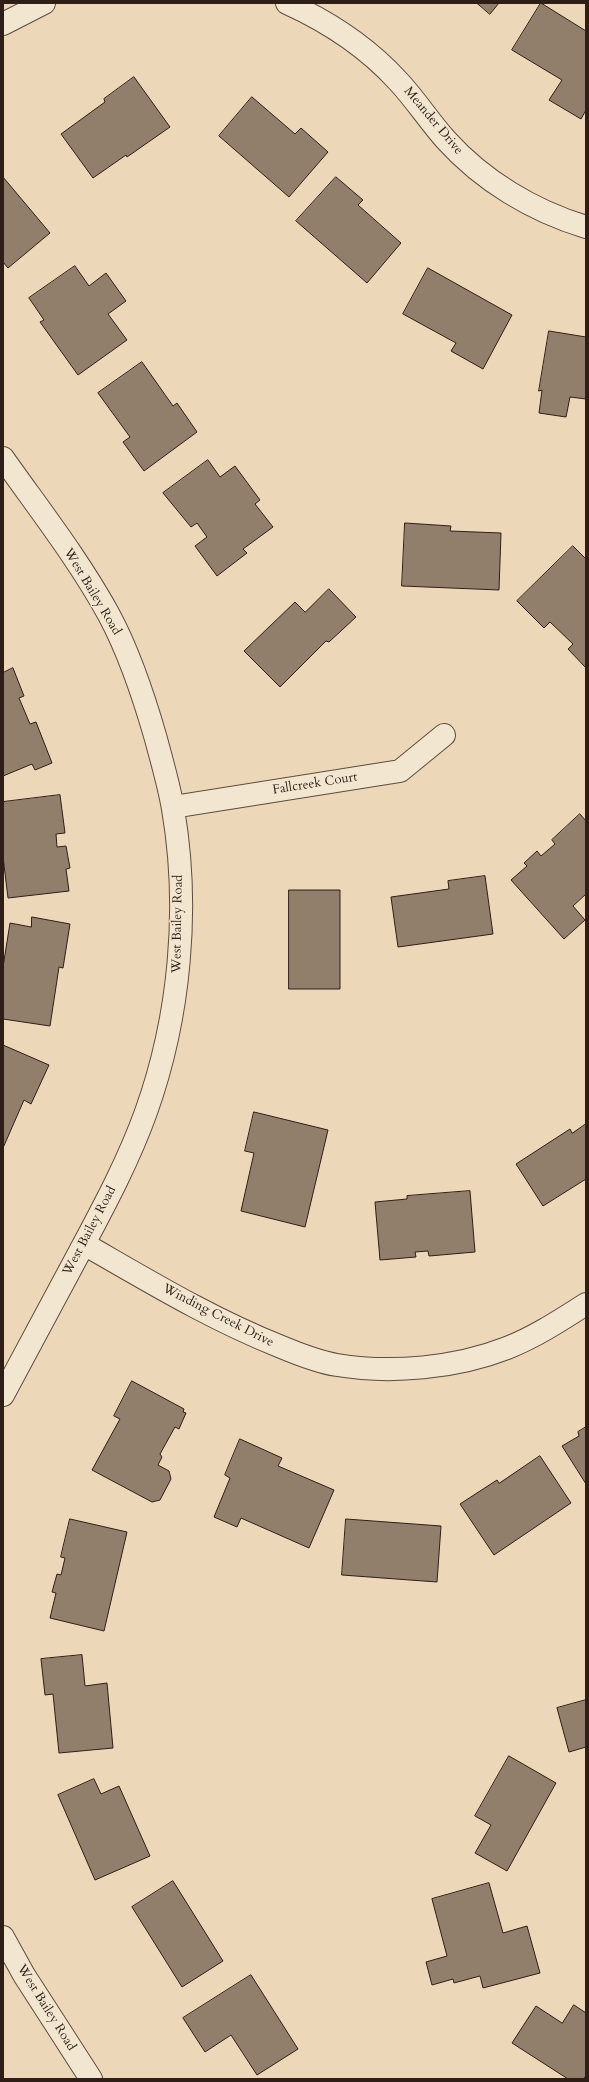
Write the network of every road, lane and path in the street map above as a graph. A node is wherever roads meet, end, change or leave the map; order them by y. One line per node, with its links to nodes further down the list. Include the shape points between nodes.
1 (44, 3): 3 (street)
2 (287, 3): 4 (street, Meander Drive, via 338,29 366,51 399,81 446,140 487,177 538,208)
3 (3, 24)
4 (586, 227)
5 (3, 458): 7 (street, West Bailey Road, via 82,572 109,616 146,703)
6 (444, 735): 7 (street, Fallcreek Court, via 400,771)
7 (173, 807): 8 (street, West Bailey Road, via 180,912 176,983 167,1034 146,1112 120,1173)
8 (84, 1244): 9 (street, Winding Creek Drive, via 254,1336 297,1353 343,1366 390,1370 483,1357 508,1348 550,1327); 10 (street, West Bailey Road)
9 (586, 1304)
10 (3, 1395)
11 (3, 1937): 12 (street, West Bailey Road)
12 (90, 2079)

